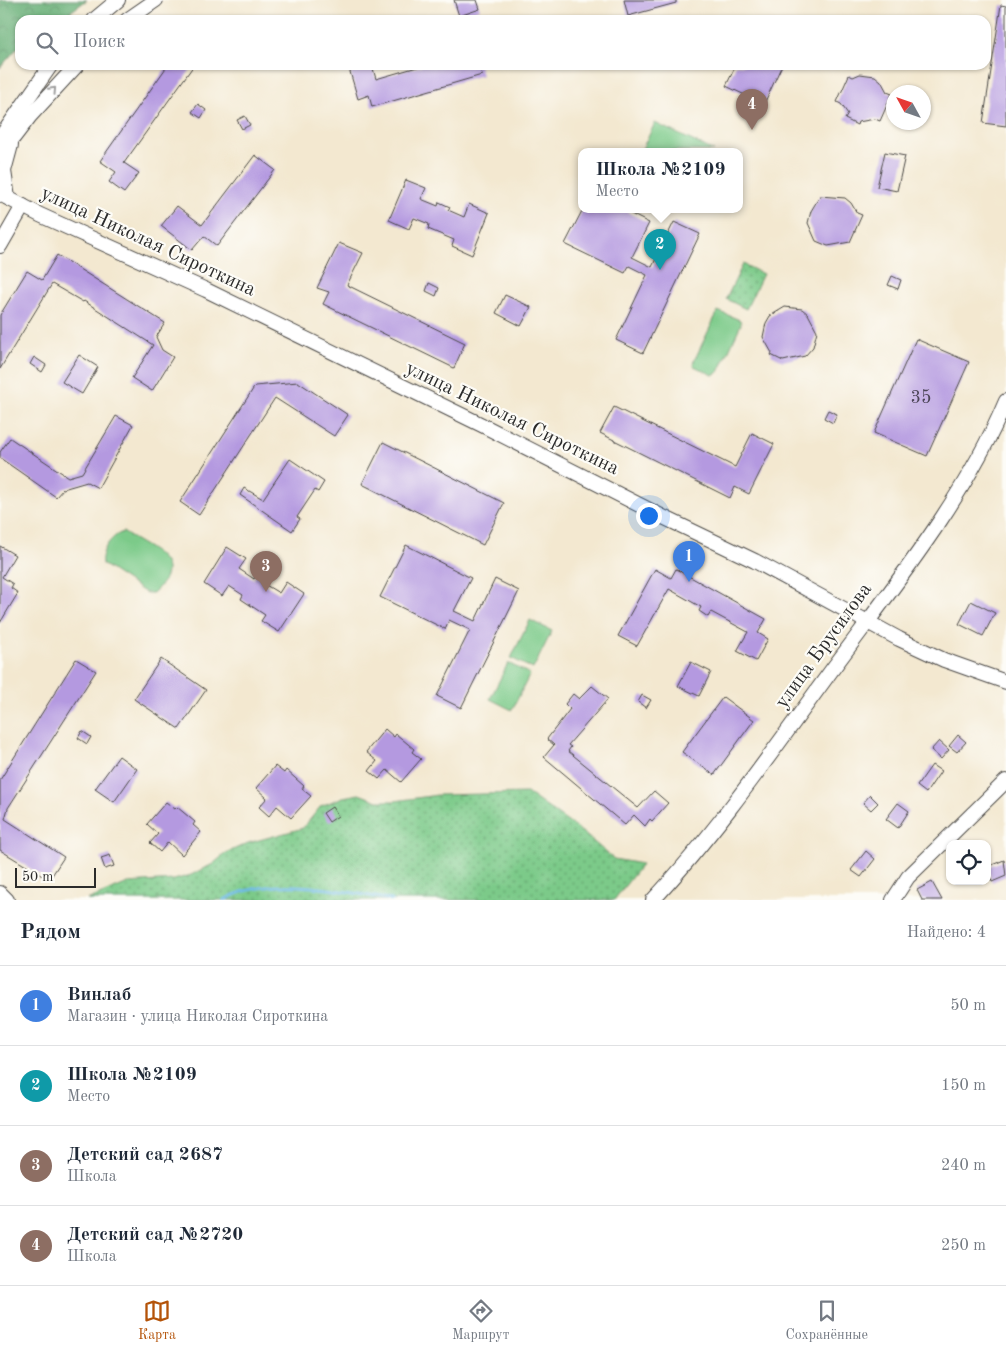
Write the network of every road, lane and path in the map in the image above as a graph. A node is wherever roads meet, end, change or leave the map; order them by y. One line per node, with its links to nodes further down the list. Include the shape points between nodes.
1 (118, 0): 3 (street)
2 (156, 0): 4 (street)
3 (100, 15)
4 (134, 15)
5 (48, 70): 7 (street)
6 (72, 70): 7 (street, one-way to 6)
7 (6, 139): 8 (street); 9 (street)
8 (0, 155)
9 (4, 196): 10 (street, улица Николая Сироткина)
10 (23, 206): 11 (street); 13 (street, улица Николая Сироткина, via 206,290 542,455)
11 (0, 246)
12 (1006, 401): 13 (street, улица Брусилова, via 972,470)
13 (868, 621): 14 (street, улица Николая Сироткина, via 944,660); 18 (street, улица Брусилова, via 731,807)
14 (1006, 682)
15 (1006, 781): 19 (street, via 908,877)
16 (0, 893): 17 (street)
17 (8, 900)
18 (653, 900)
19 (893, 900)

